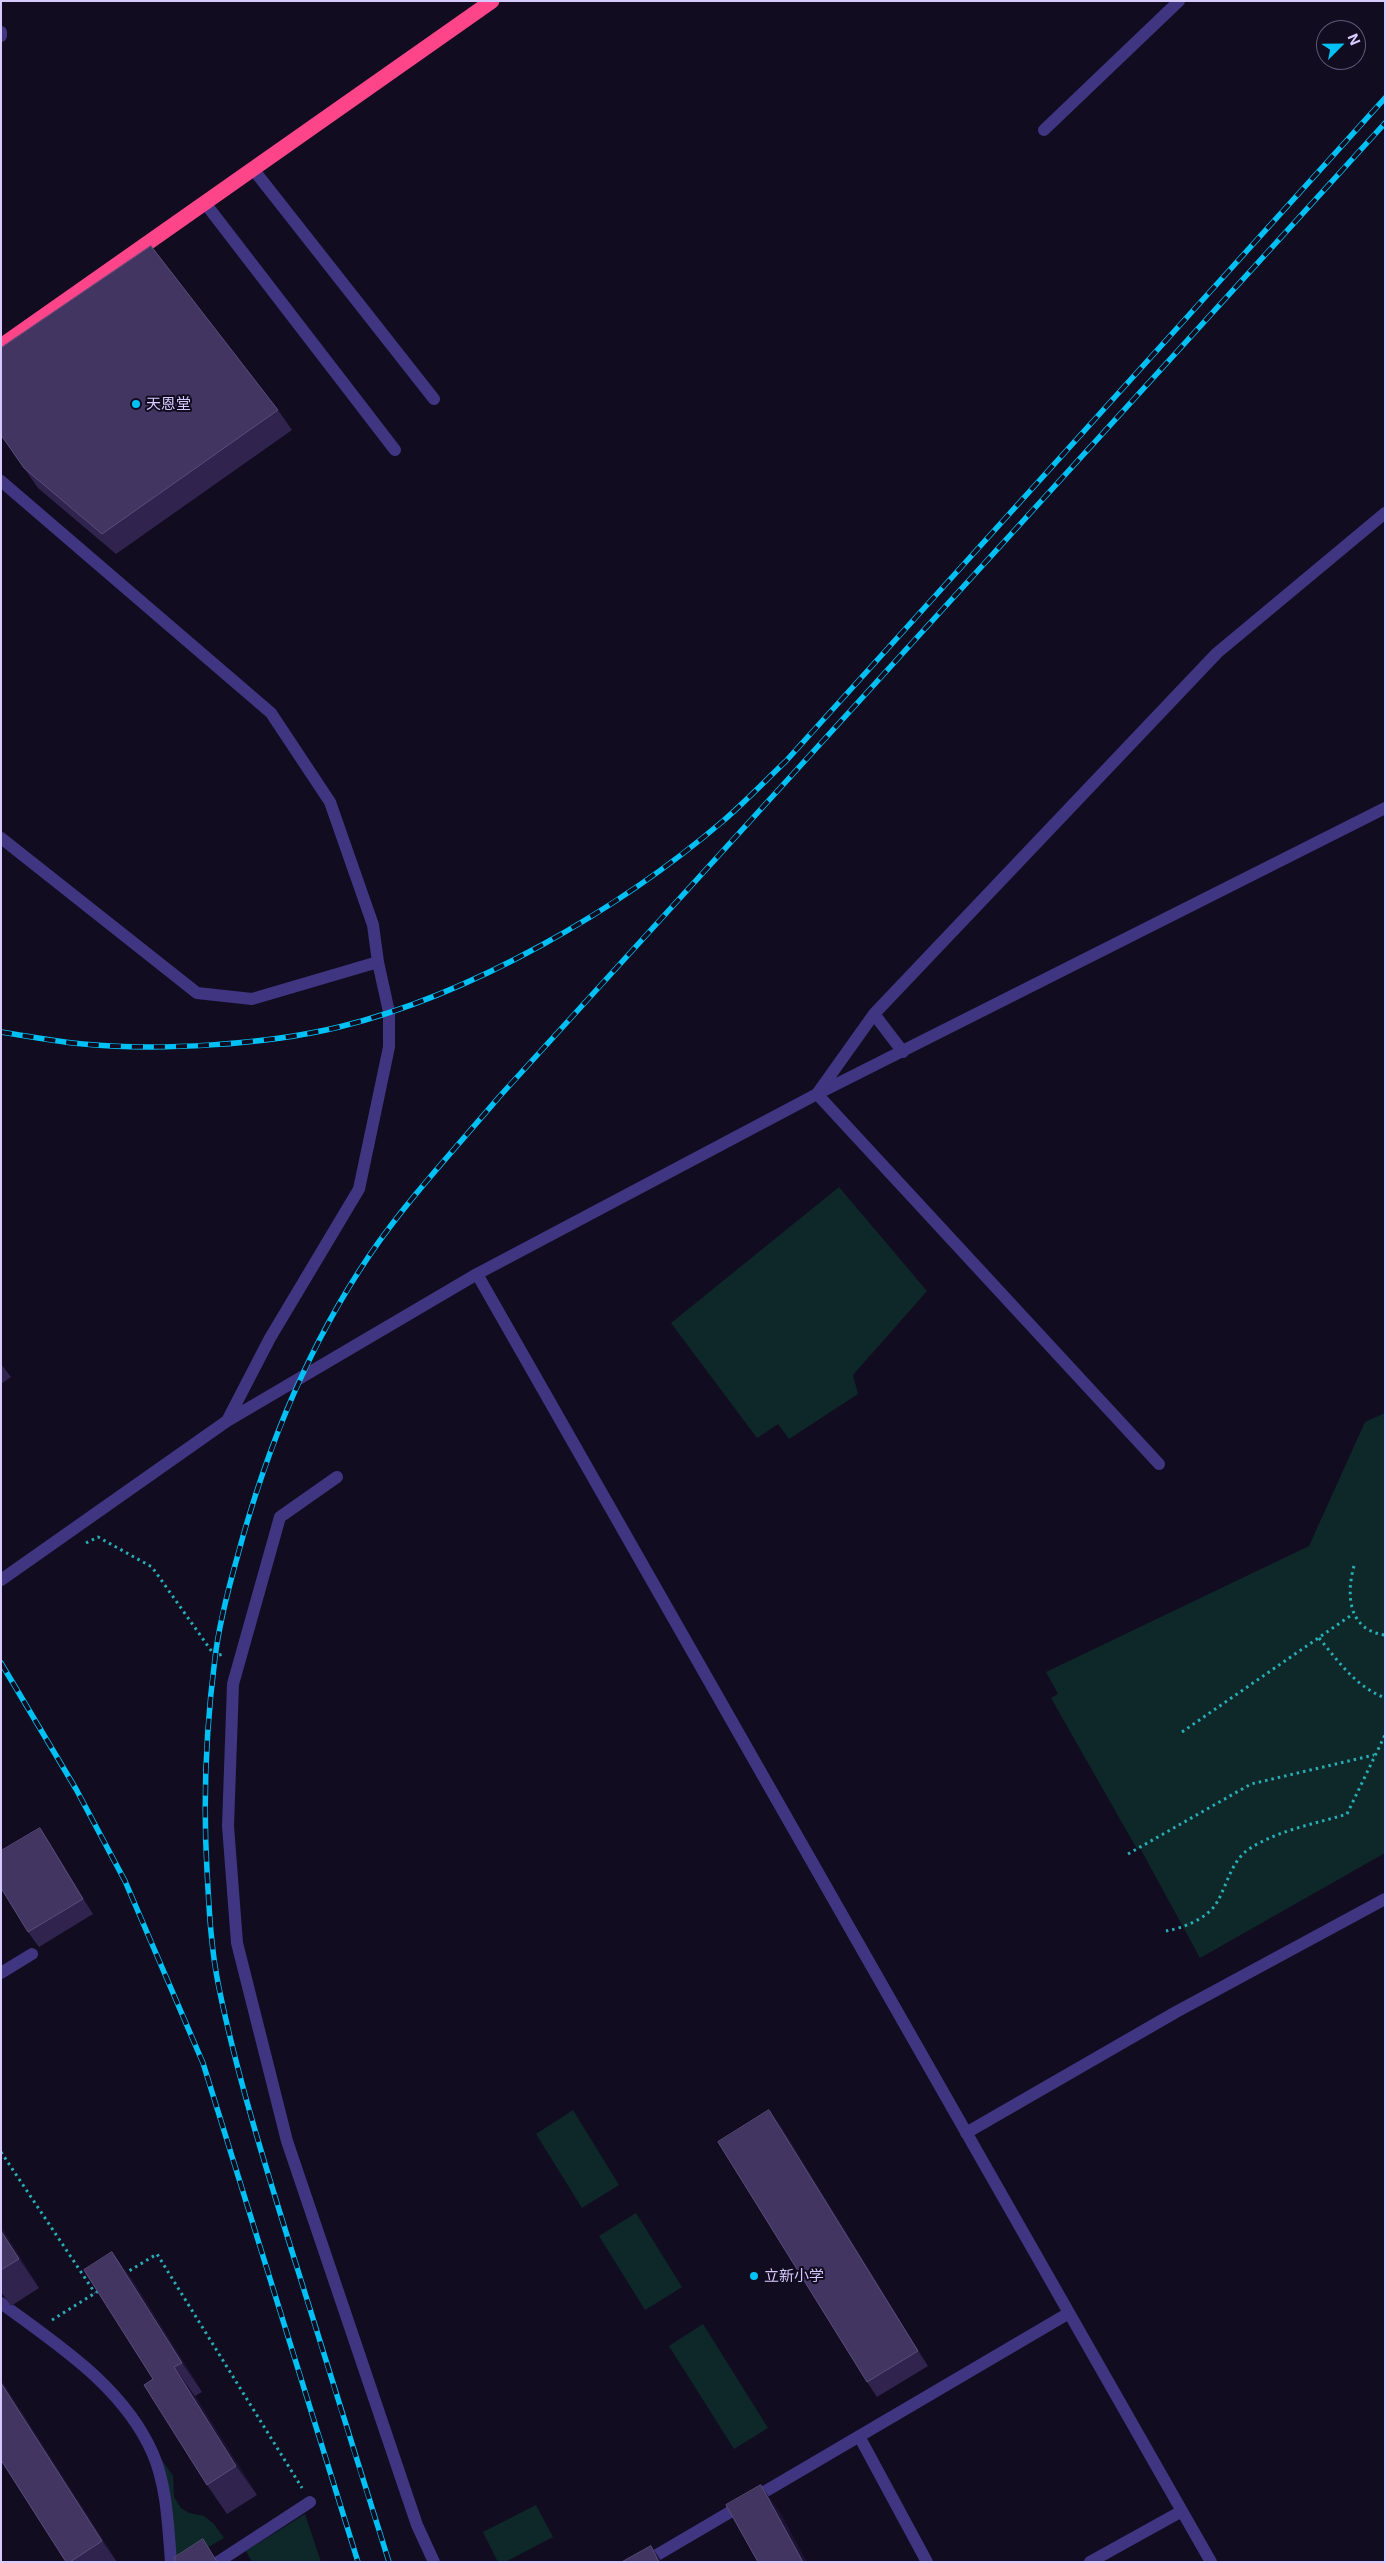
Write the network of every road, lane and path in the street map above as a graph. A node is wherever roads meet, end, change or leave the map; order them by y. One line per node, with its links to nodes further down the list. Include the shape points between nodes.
1 (492, 1): 6 (highway)
2 (1179, 1): 5 (street)
3 (1, 32): 4 (street)
4 (1, 36)
5 (1044, 130)
6 (253, 169): 7 (highway); 9 (street)
7 (205, 202): 8 (highway); 10 (street)
8 (1, 346)
9 (434, 399)
10 (395, 450)
11 (1, 481): 15 (street, via 271,713 330,802 373,925)
12 (1385, 513): 16 (street, via 1217,653)
13 (1385, 808): 17 (street)
14 (1, 838): 15 (street, via 197,993 252,999)
15 (378, 962): 20 (street, via 389,1012 389,1047 359,1189 270,1338)
16 (874, 1014): 17 (street); 18 (street)
17 (903, 1052): 18 (street)
18 (817, 1094): 19 (street); 21 (street)
19 (477, 1274): 20 (street); 39 (street)
20 (227, 1421): 25 (street)
21 (1159, 1464)
22 (337, 1477): 29 (street, via 280,1516)
23 (80, 1546): 29 (path, via 98,1537 152,1567 215,1656)
24 (1354, 1566): 26 (path, via 1349,1595)
25 (1, 1580)
26 (1353, 1614): 27 (path, via 1362,1627); 28 (path)
27 (1385, 1635)
28 (1318, 1638): 30 (path, via 1354,1679); 31 (path)
29 (242, 1651): 53 (street, via 233,1684 228,1826 237,1943 287,2142 417,2525)
30 (1385, 1698)
31 (1182, 1732)
32 (1385, 1735): 33 (path)
33 (1375, 1755): 34 (path, via 1252,1784); 36 (path, via 1347,1814 1271,1837 1248,1850 1233,1869 1216,1904 1201,1917 1178,1929)
34 (1128, 1854)
35 (1385, 1899): 39 (street, via 1176,2012)
36 (1166, 1931)
37 (32, 1954): 38 (street)
38 (1, 1973)
39 (966, 2133): 45 (street)
40 (1, 2152): 43 (path)
41 (118, 2278): 48 (path, via 157,2254)
42 (103, 2288): 43 (path)
43 (95, 2293): 46 (path)
44 (3, 2308): 46 (street)
45 (1069, 2313): 47 (street); 49 (street)
46 (37, 2329): 51 (street, via 107,2387 135,2422 153,2455 166,2503)
47 (859, 2436): 54 (street); 55 (street)
48 (310, 2502): 50 (street)
49 (1182, 2511): 56 (street); 57 (street)
50 (233, 2558): 52 (street)
51 (171, 2562)
52 (218, 2562)
53 (434, 2562)
54 (645, 2562)
55 (927, 2562)
56 (1090, 2562)
57 (1211, 2562)

